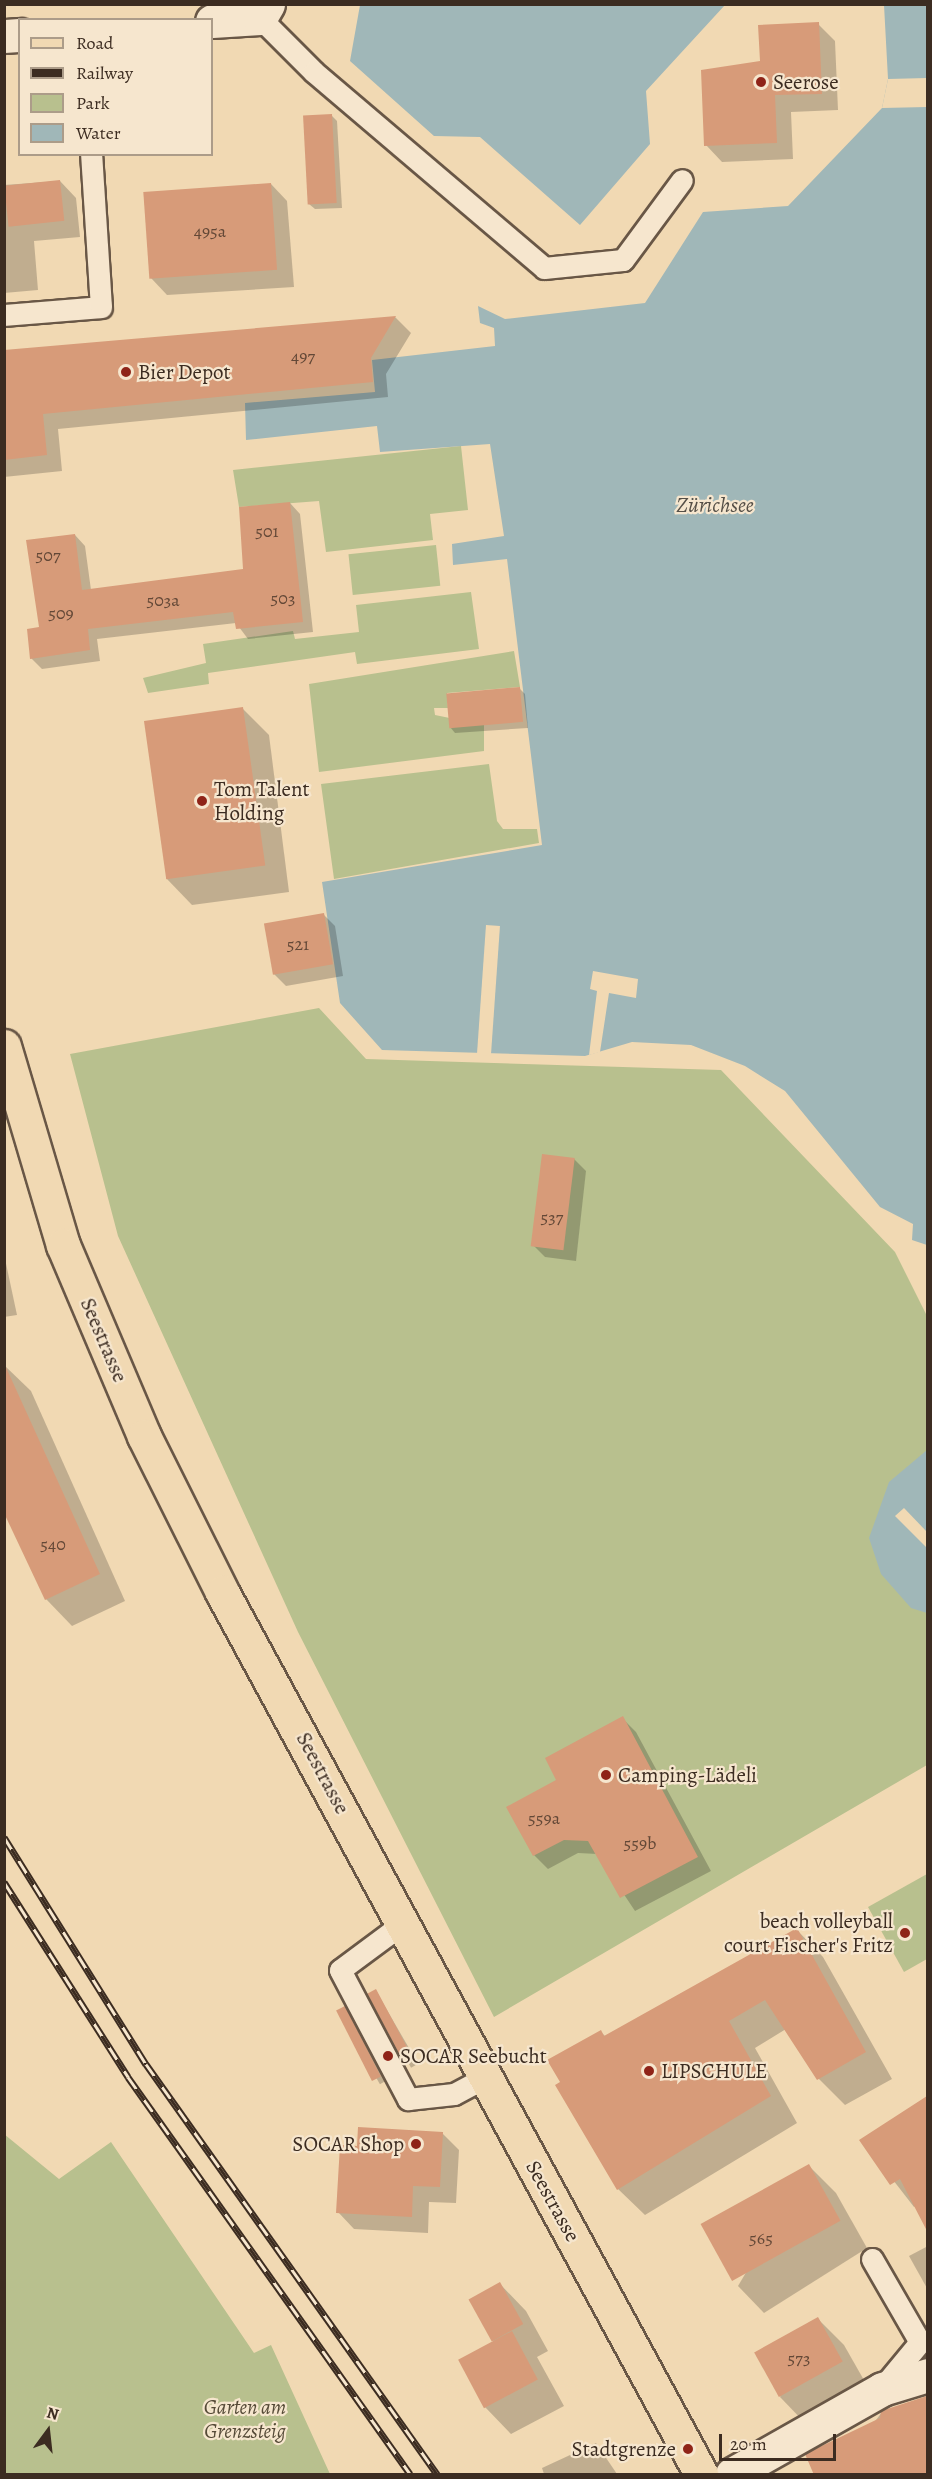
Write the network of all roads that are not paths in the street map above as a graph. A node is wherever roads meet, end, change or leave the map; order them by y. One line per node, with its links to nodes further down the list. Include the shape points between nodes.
1 (264, 11): 2 (street); 4 (lane, via 314,72 544,268 623,260)
2 (213, 21)
3 (91, 156): 5 (lane, via 101,307)
4 (682, 180)
5 (4, 315)
6 (4, 1046): 7 (main road, Seestrasse, via 63,1245 144,1437)
7 (402, 1924): 8 (main road, Seestrasse); 8 (lane, via 340,1970 408,2099 454,2094)
8 (486, 2077): 13 (main road, Seestrasse)
9 (872, 2259): 10 (lane)
10 (924, 2339): 12 (lane)
11 (927, 2375): 12 (street)
12 (882, 2389): 14 (street)
13 (701, 2475)
14 (732, 2475)

